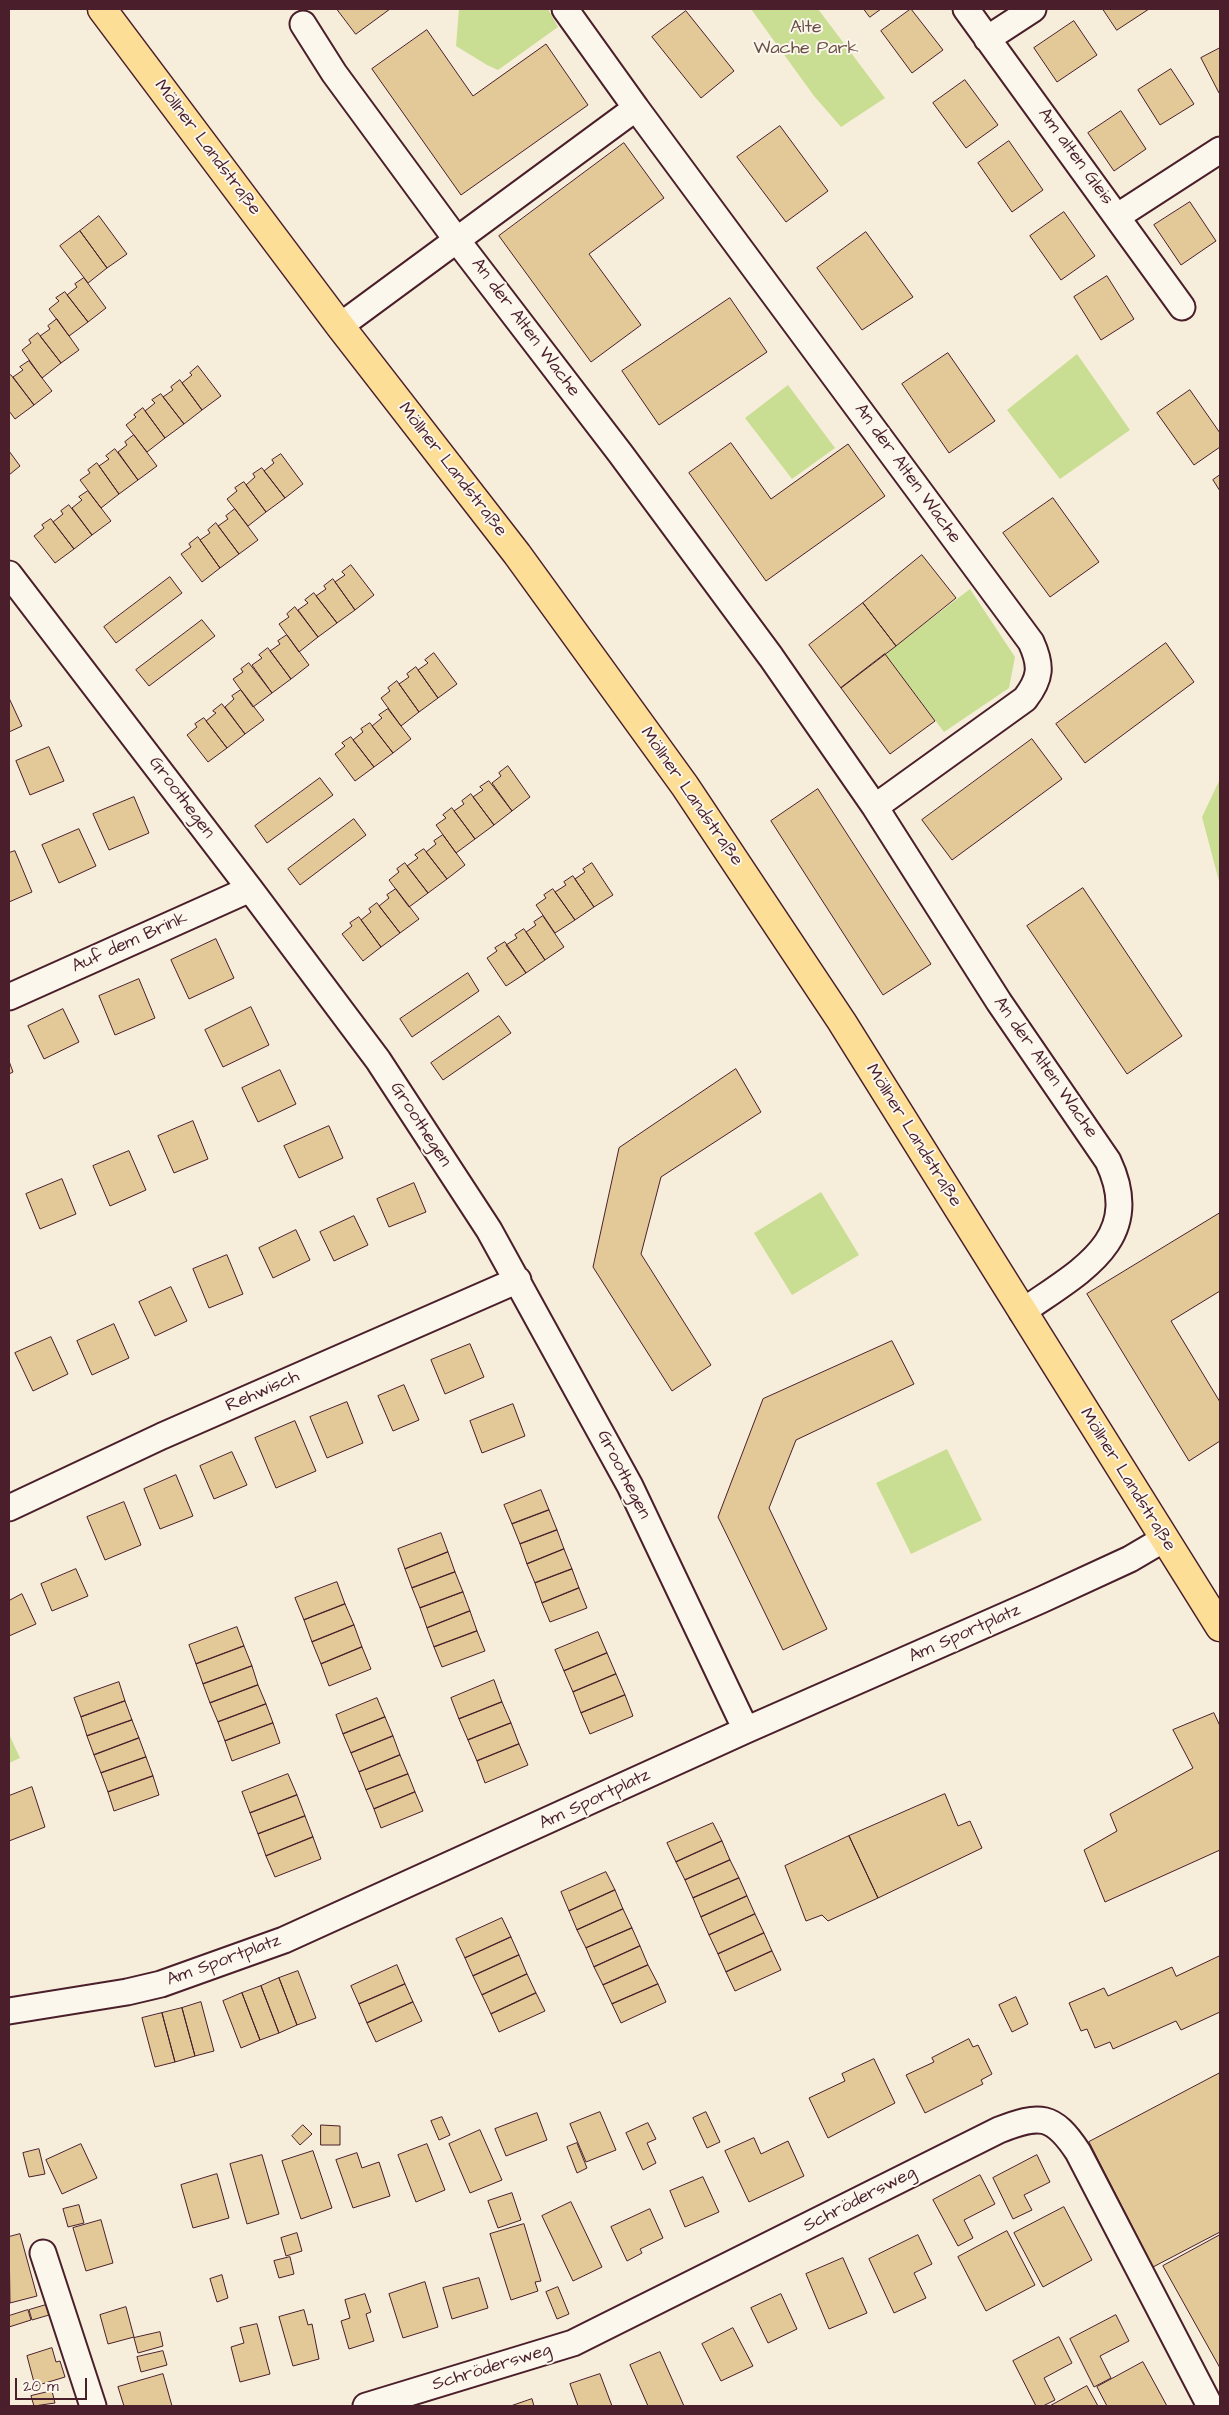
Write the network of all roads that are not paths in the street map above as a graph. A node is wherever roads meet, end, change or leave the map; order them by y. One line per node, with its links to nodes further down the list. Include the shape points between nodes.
1 (102, 9): 12 (main road, Möllner Landstraße)
2 (565, 9): 7 (street, An der Alten Wache)
3 (966, 9): 6 (street, Am alten Gleis)
4 (1034, 9): 6 (street)
5 (303, 24): 10 (street, An der Alten Wache, via 334,73)
6 (987, 39): 9 (street, Am alten Gleis)
7 (636, 108): 10 (street); 14 (street, An der Alten Wache, via 1026,634 1038,657 1039,673 1025,699)
8 (1220, 150): 9 (street)
9 (1118, 216): 11 (street, Am alten Gleis)
10 (456, 239): 12 (street); 14 (street, An der Alten Wache, via 752,631)
11 (1182, 307)
12 (340, 326): 18 (main road, Möllner Landstraße, via 517,554 685,786 842,1022)
13 (9, 574): 15 (street, Groothegen)
14 (875, 807): 18 (street, An der Alten Wache, via 1117,1179 1118,1221 1099,1255)
15 (250, 889): 16 (street, Auf dem Brink); 17 (street, Groothegen, via 378,1060)
16 (9, 997)
17 (518, 1280): 19 (street, Rehwisch, via 162,1436); 22 (street, Groothegen, via 630,1486)
18 (1022, 1312): 20 (main road, Möllner Landstraße)
19 (9, 1508)
20 (1164, 1539): 21 (main road, Möllner Landstraße); 22 (street, Am Sportplatz, via 1130,1559 1041,1600)
21 (1220, 1627)
22 (746, 1730): 23 (street, Am Sportplatz, via 284,1940 161,1984)
23 (9, 2011)
24 (44, 2253): 25 (street)
25 (93, 2406)
26 (366, 2406): 27 (street, Schrödersweg, via 573,2343 999,2130 1026,2120 1048,2121 1063,2130 1078,2152)
27 (1210, 2406)

